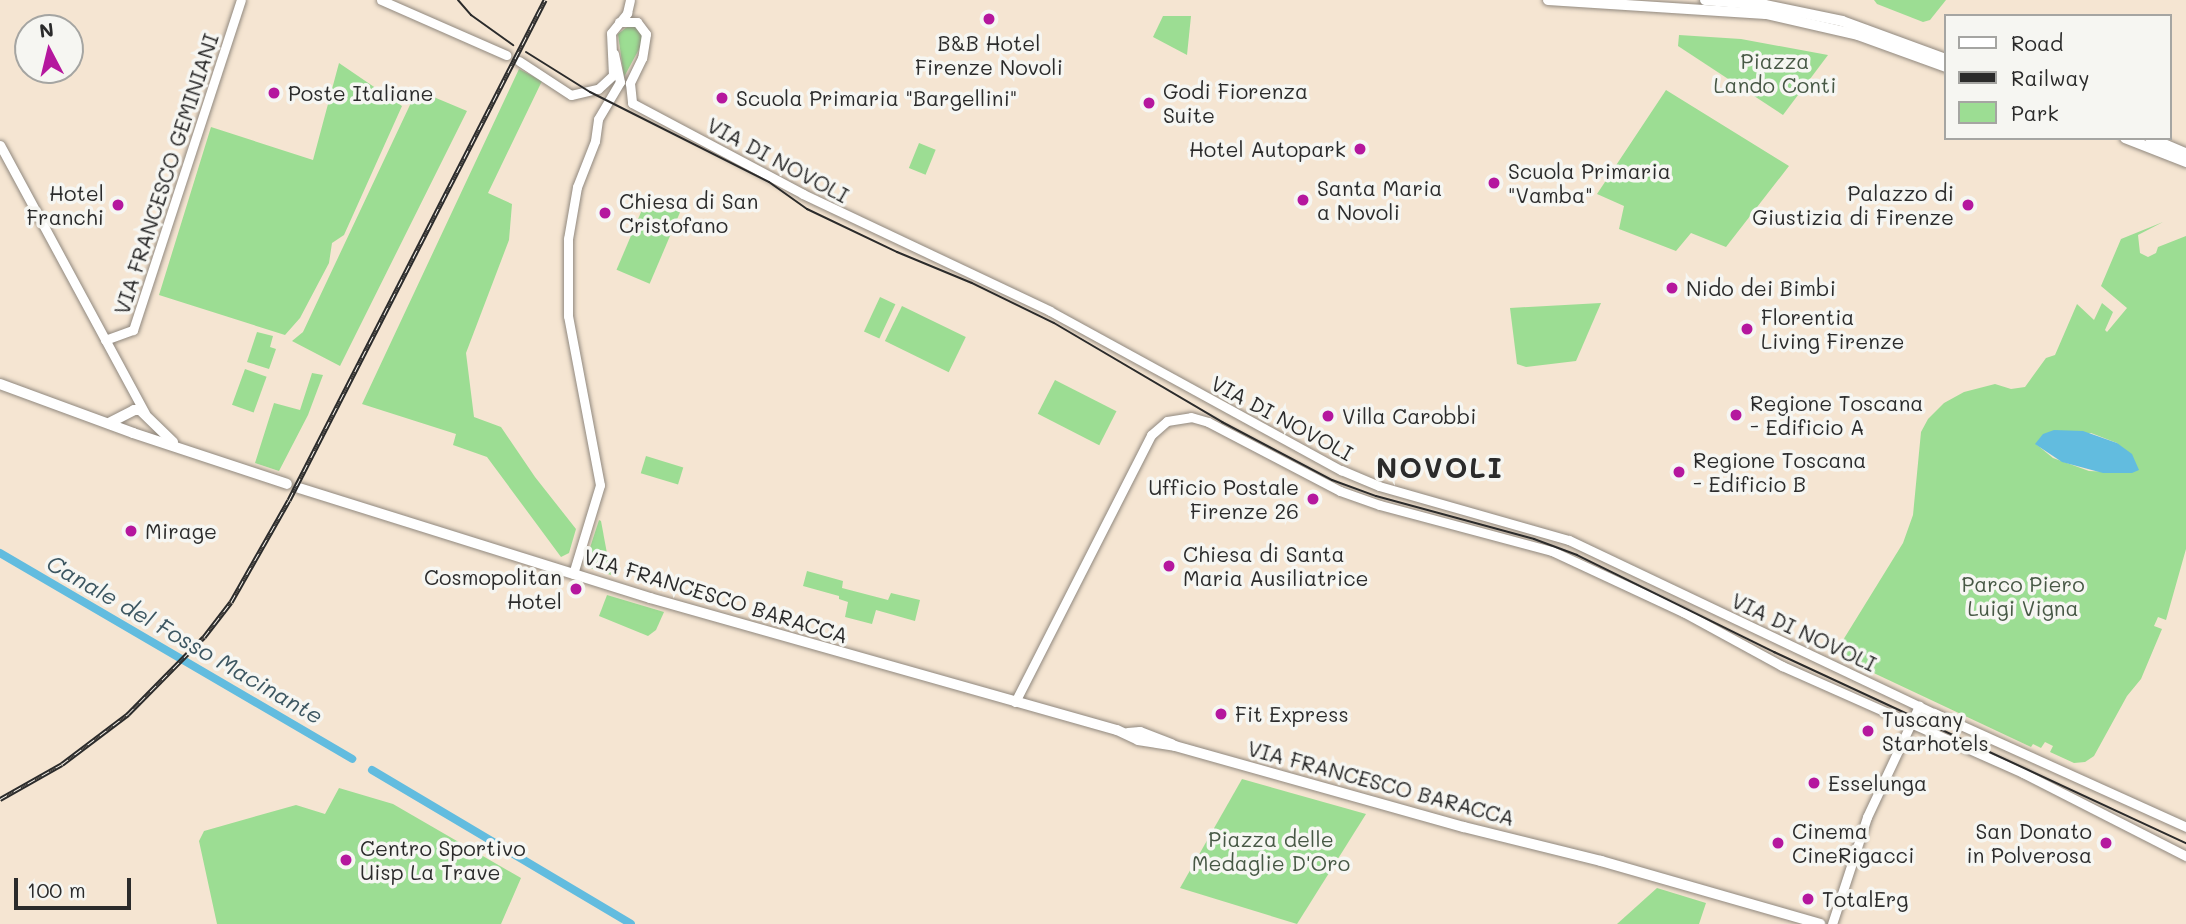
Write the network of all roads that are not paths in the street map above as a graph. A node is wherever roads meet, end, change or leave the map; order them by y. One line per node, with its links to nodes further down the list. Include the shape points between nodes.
1 (241, 0): 17 (street, VIA FRANCESCO GEMINIANI, via 133,330)
2 (381, 0): 8 (street)
3 (630, 0): 6 (street, via 628,12)
4 (1548, 0): 11 (main road, via 1766,14 1858,35)
5 (1705, 0): 9 (main road, via 1765,5 1842,21)
6 (618, 22): 7 (street, via 611,36); 30 (street, VIA DI NOVOLI, via 637,22 646,34 642,58 630,83 630,100 635,106 855,220 1050,311 1341,470 1379,486 1569,540)
7 (614, 54): 10 (street, via 613,75 607,84 571,95); 28 (street, via 620,82 596,124 595,141 577,187 566,279 571,334 600,485)
8 (506, 55)
9 (1944, 58)
10 (519, 61)
11 (1944, 66)
12 (2130, 140): 16 (main road)
13 (2155, 140): 15 (main road)
14 (0, 145): 17 (street)
15 (2186, 153)
16 (2186, 162)
17 (105, 340): 22 (street)
18 (0, 384): 20 (main road)
19 (0, 394): 20 (main road)
20 (33, 398): 23 (main road)
21 (127, 415): 22 (main road, via 137,410); 23 (main road); 24 (main road, via 125,424)
22 (147, 415): 24 (main road, via 149,427); 25 (main road)
23 (109, 423): 24 (main road)
24 (134, 433): 25 (main road)
25 (177, 446): 26 (main road)
26 (287, 484)
27 (299, 488): 28 (main road, VIA FRANCESCO BARACCA)
28 (573, 574): 29 (main road, VIA FRANCESCO BARACCA)
29 (1015, 702): 31 (street, VIA DI NOVOLI, via 1151,436 1167,421 1191,417 1362,499 1552,551 1683,612 1780,665); 34 (main road, VIA FRANCESCO BARACCA, via 1138,740 1175,746 1601,861)
30 (1919, 706): 31 (street); 32 (street, VIA DI NOVOLI)
31 (1912, 723): 33 (street, VIA DI NOVOLI, via 2072,796); 36 (street, via 1867,817)
32 (2186, 827)
33 (2186, 856)
34 (1805, 922): 35 (main road, VIA FRANCESCO BARACCA)
35 (1820, 924)
36 (1832, 924)

